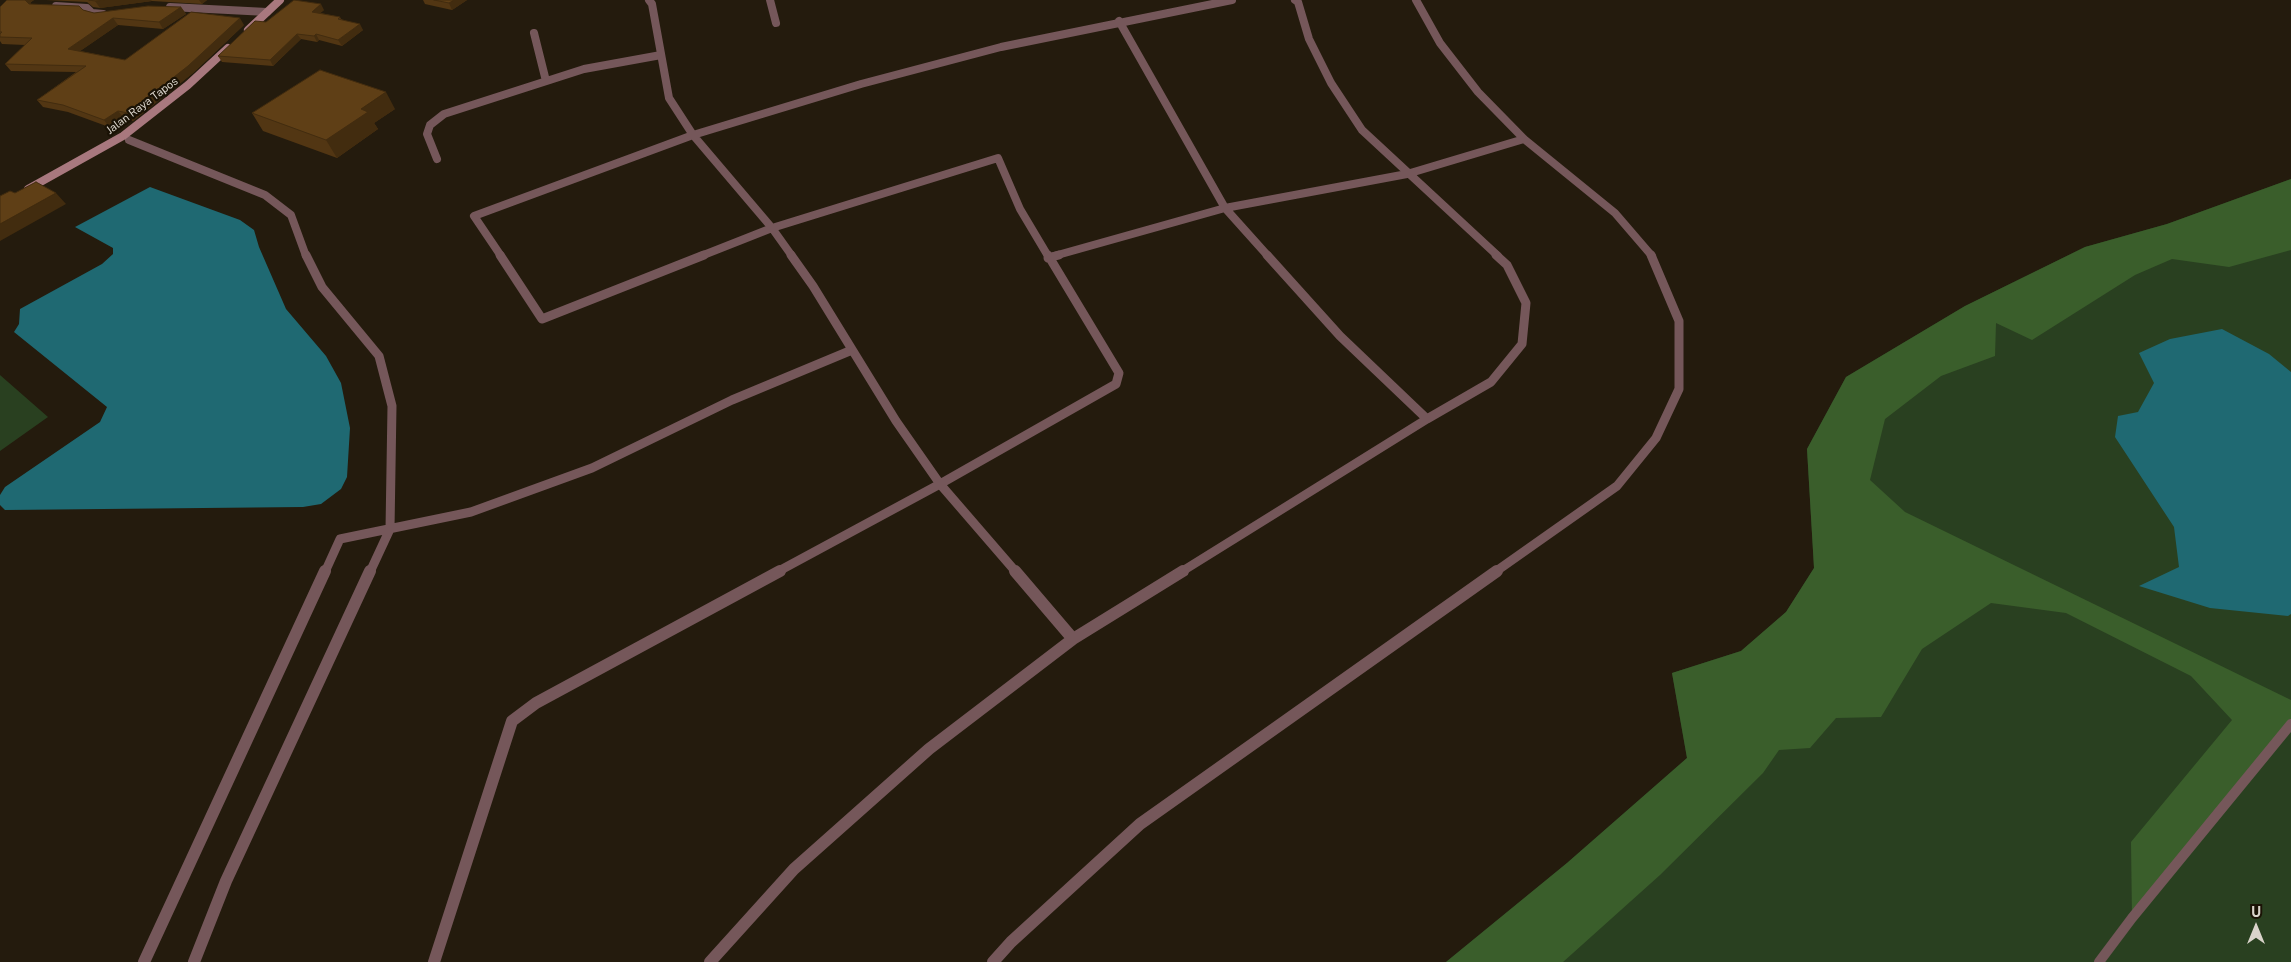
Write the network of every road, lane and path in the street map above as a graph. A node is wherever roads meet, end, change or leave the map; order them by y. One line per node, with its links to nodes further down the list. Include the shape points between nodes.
1 (280, 0): 10 (main road)
2 (649, 0): 16 (street)
3 (770, 0): 12 (street)
4 (1232, 0): 11 (street)
5 (1294, 0): 22 (street, via 1298,2 1309,39 1331,83 1362,130)
6 (1416, 0): 19 (street, via 1440,43 1478,92)
7 (44, 5): 9 (street, via 88,8 95,14)
8 (162, 7): 10 (street)
9 (113, 12)
10 (267, 12): 14 (main road)
11 (1119, 21): 18 (street, via 1001,47 861,84); 24 (street)
12 (776, 23)
13 (534, 33): 17 (street)
14 (240, 37)
15 (234, 43): 23 (main road, Jalan Raya Tapos, via 123,136)
16 (661, 55): 17 (street, via 584,69); 18 (street, via 669,98)
17 (546, 81): 21 (street, via 444,114 430,125 427,134)
18 (693, 135): 25 (street); 25 (street, via 474,216 542,319)
19 (1524, 139): 22 (street); 37 (street, via 1615,213 1653,257 1679,321 1679,389 1656,438 1617,486 1140,824)
20 (129, 140): 30 (street, via 265,195 291,215 301,246 322,287 379,356 392,406)
21 (437, 159)
22 (1408, 174): 24 (street); 28 (street, via 1507,265 1526,303 1522,344 1491,382)
23 (24, 192)
24 (1225, 208): 26 (street); 28 (street, via 1340,336)
25 (772, 228): 26 (street, via 998,158 1020,209); 27 (street)
26 (1048, 258): 29 (street, via 1111,356 1119,373 1116,384)
27 (852, 350): 29 (street); 30 (street, via 732,400 592,468 471,512)
28 (1427, 419): 31 (street)
29 (940, 484): 31 (street); 35 (street, via 536,703 512,720)
30 (390, 529): 33 (street, via 340,539); 34 (street, via 226,881)
31 (1073, 639): 36 (street, via 929,749 794,869)
32 (2291, 724): 38 (lane)
33 (144, 962)
34 (194, 962)
35 (434, 962)
36 (710, 962)
37 (994, 962)
38 (2099, 962)

